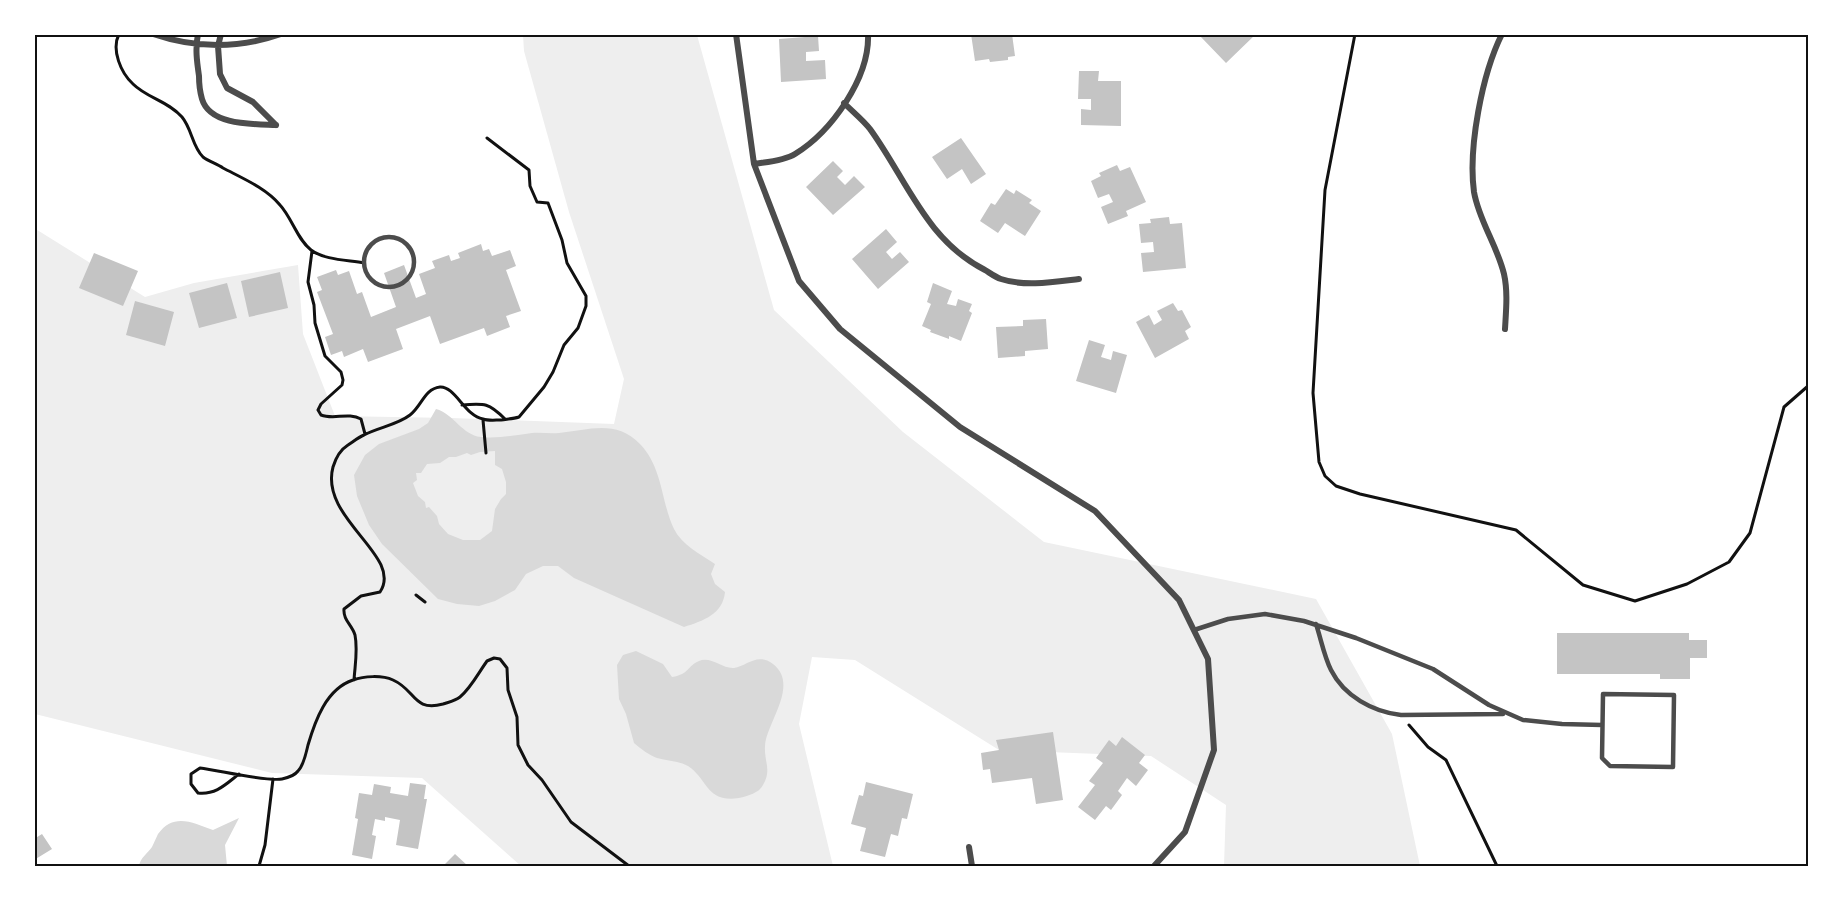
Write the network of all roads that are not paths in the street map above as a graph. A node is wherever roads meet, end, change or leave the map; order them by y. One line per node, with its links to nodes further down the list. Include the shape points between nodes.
1 (153, 34): 8 (street)
2 (198, 34): 8 (street)
3 (221, 34): 9 (street)
4 (281, 34): 9 (street, via 255,43)
5 (736, 34): 11 (street)
6 (868, 34): 10 (street, via 869,47 855,88)
7 (1502, 34): 14 (street, via 1484,89 1473,164 1474,192 1504,274)
8 (196, 45): 9 (street); 9 (street, via 202,101 210,112 235,123 276,125 253,102 227,88 220,74)
9 (218, 46)
10 (844, 103): 11 (street, via 828,126 794,155); 13 (street, via 869,127 937,234 969,262 1001,279 1031,283)
11 (754, 164): 16 (street, via 799,281 840,329 960,427 1095,511 1179,600)
12 (364, 263): 12 (lane, via 376,283 391,286 411,274 414,257 405,243 390,237 374,242)
13 (1079, 279)
14 (1505, 329)
15 (1316, 624): 16 (lane, via 1265,614 1228,619); 17 (lane, via 1433,669); 17 (lane, via 1330,669 1348,692 1365,705 1401,715)
16 (1194, 630): 21 (street, via 1208,659 1214,750 1185,832)
17 (1506, 714): 18 (lane, via 1523,720)
18 (1602, 725): 18 (lane, via 1603,694 1674,695 1673,767 1610,766 1602,758)
19 (969, 847): 20 (street)
20 (972, 867)
21 (1154, 867)

